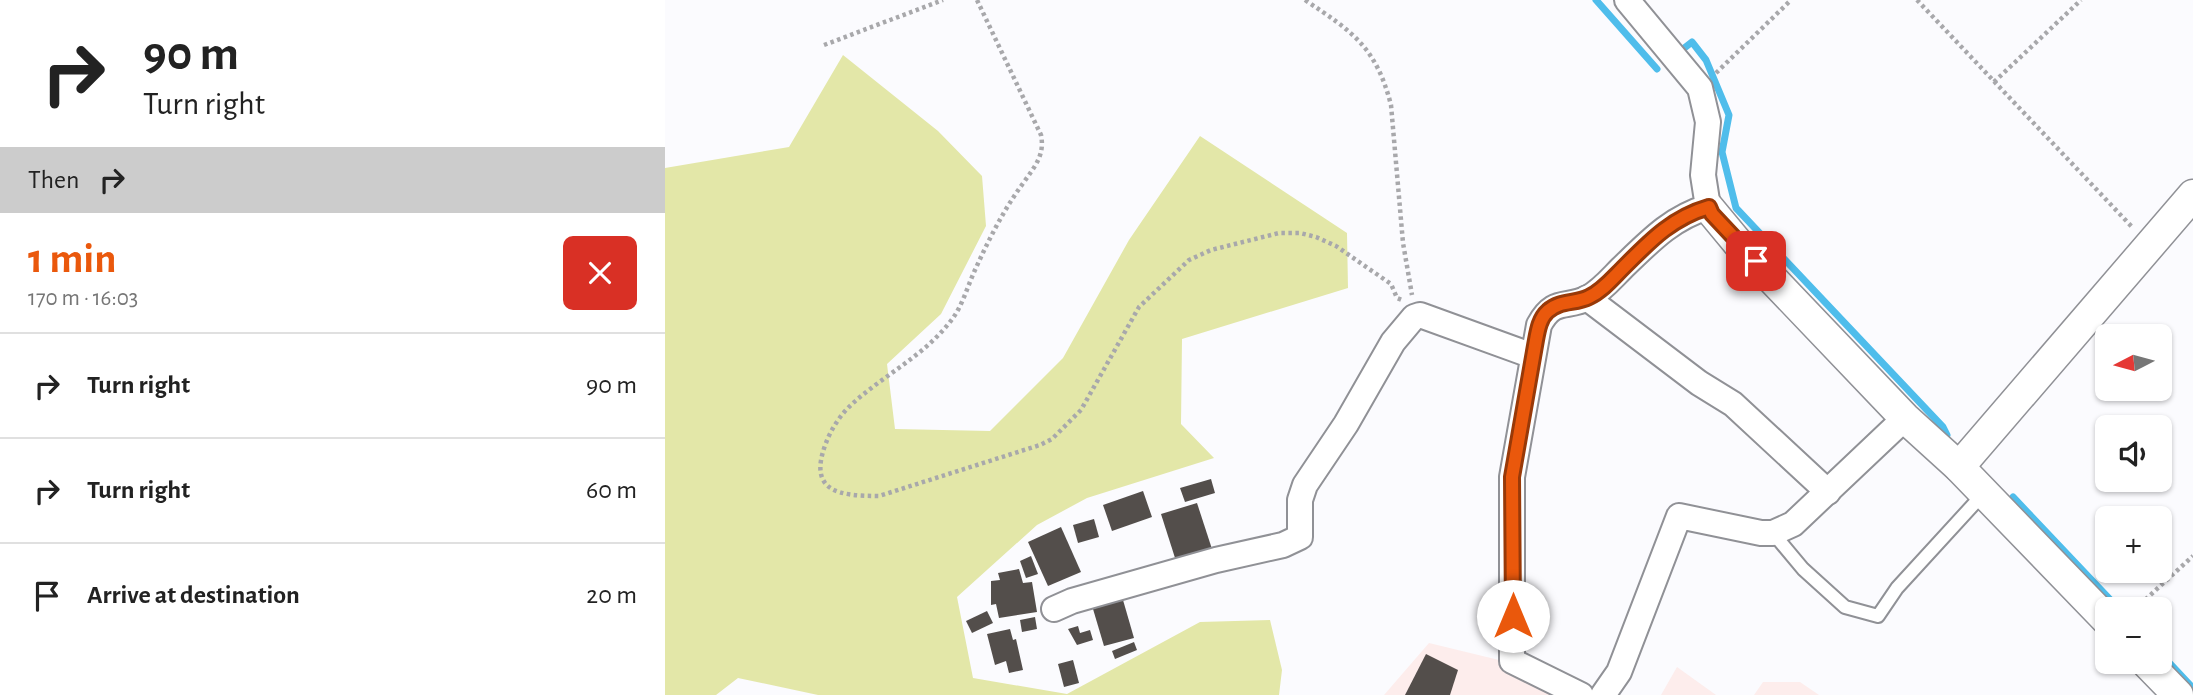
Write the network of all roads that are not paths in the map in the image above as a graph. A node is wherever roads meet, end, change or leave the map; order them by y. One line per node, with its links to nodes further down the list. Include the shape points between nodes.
1 (1627, 0): 3 (street, via 1700,88 1708,122 1703,175)
2 (2193, 195): 7 (street)
3 (1709, 207): 4 (street, via 1660,230); 6 (street)
4 (1587, 298): 5 (street, via 1557,305 1546,313); 8 (street, via 1733,404)
5 (1533, 356): 12 (street, via 1420,315 1414,317 1393,342 1305,485 1300,500 1300,537); 14 (street, via 1512,477 1512,661)
6 (1905, 418): 7 (street); 8 (street)
7 (1959, 467): 9 (street)
8 (1828, 492): 10 (street, via 1793,524)
9 (1984, 493): 10 (lane, via 1897,588 1878,616 1845,607); 11 (street)
10 (1773, 533): 15 (street, via 1742,531 1679,516 1619,672)
11 (2095, 608)
12 (1054, 609)
13 (2158, 674): 16 (street)
14 (1581, 695)
15 (1603, 695)
16 (2178, 695)

